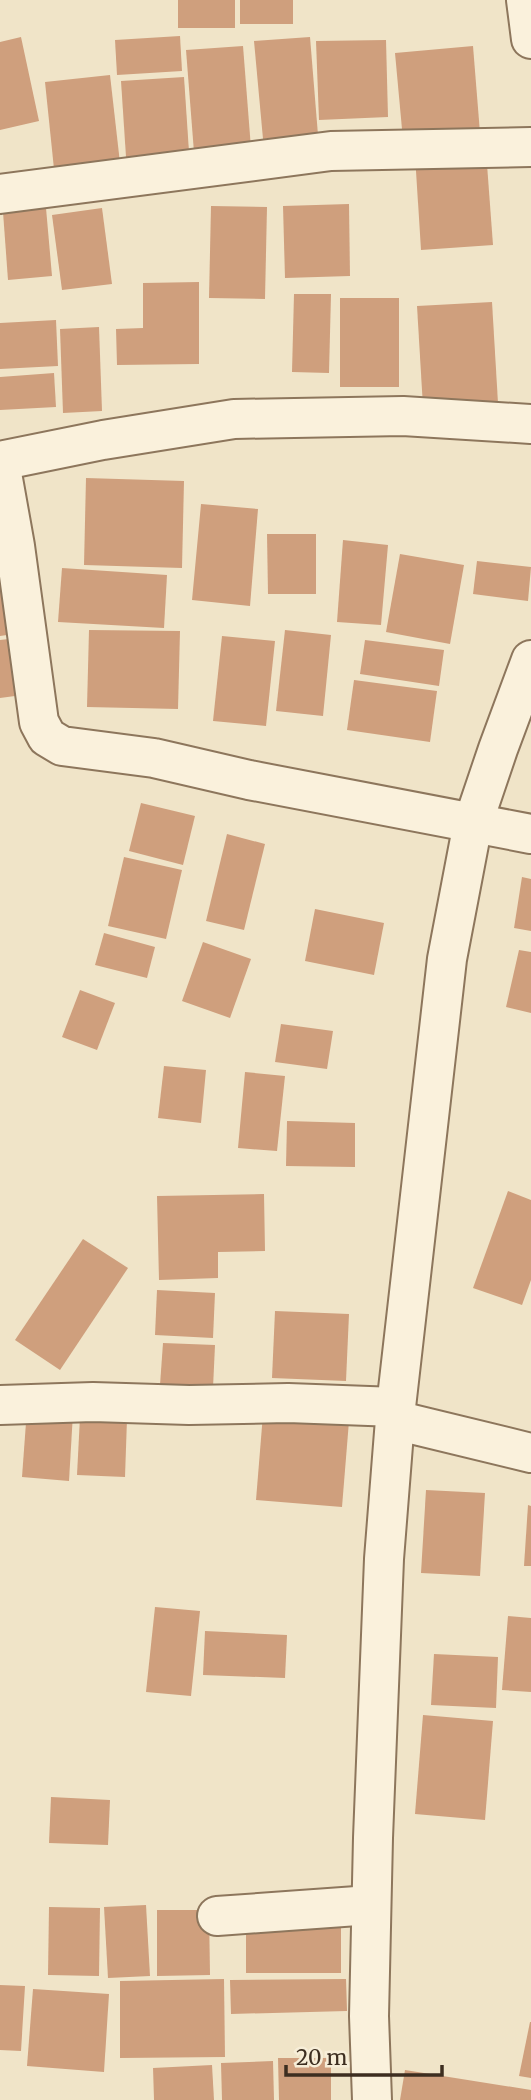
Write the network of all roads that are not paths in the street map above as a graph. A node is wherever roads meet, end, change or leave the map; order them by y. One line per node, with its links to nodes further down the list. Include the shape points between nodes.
1 (526, 0): 2 (street)
2 (531, 39)
3 (531, 147): 4 (street, via 331,151)
4 (0, 194)
5 (531, 424): 6 (street, via 403,416 234,419)
6 (0, 461): 8 (street, via 37,712 47,737 62,746 198,766)
7 (531, 660): 8 (street)
8 (473, 823): 9 (street); 11 (street, via 447,959)
9 (531, 834)
10 (0, 1405): 11 (street, via 288,1403)
11 (396, 1413): 12 (street); 13 (street, via 384,1559)
12 (531, 1453)
13 (371, 1905): 14 (street); 15 (street)
14 (217, 1916)
15 (372, 2100)

